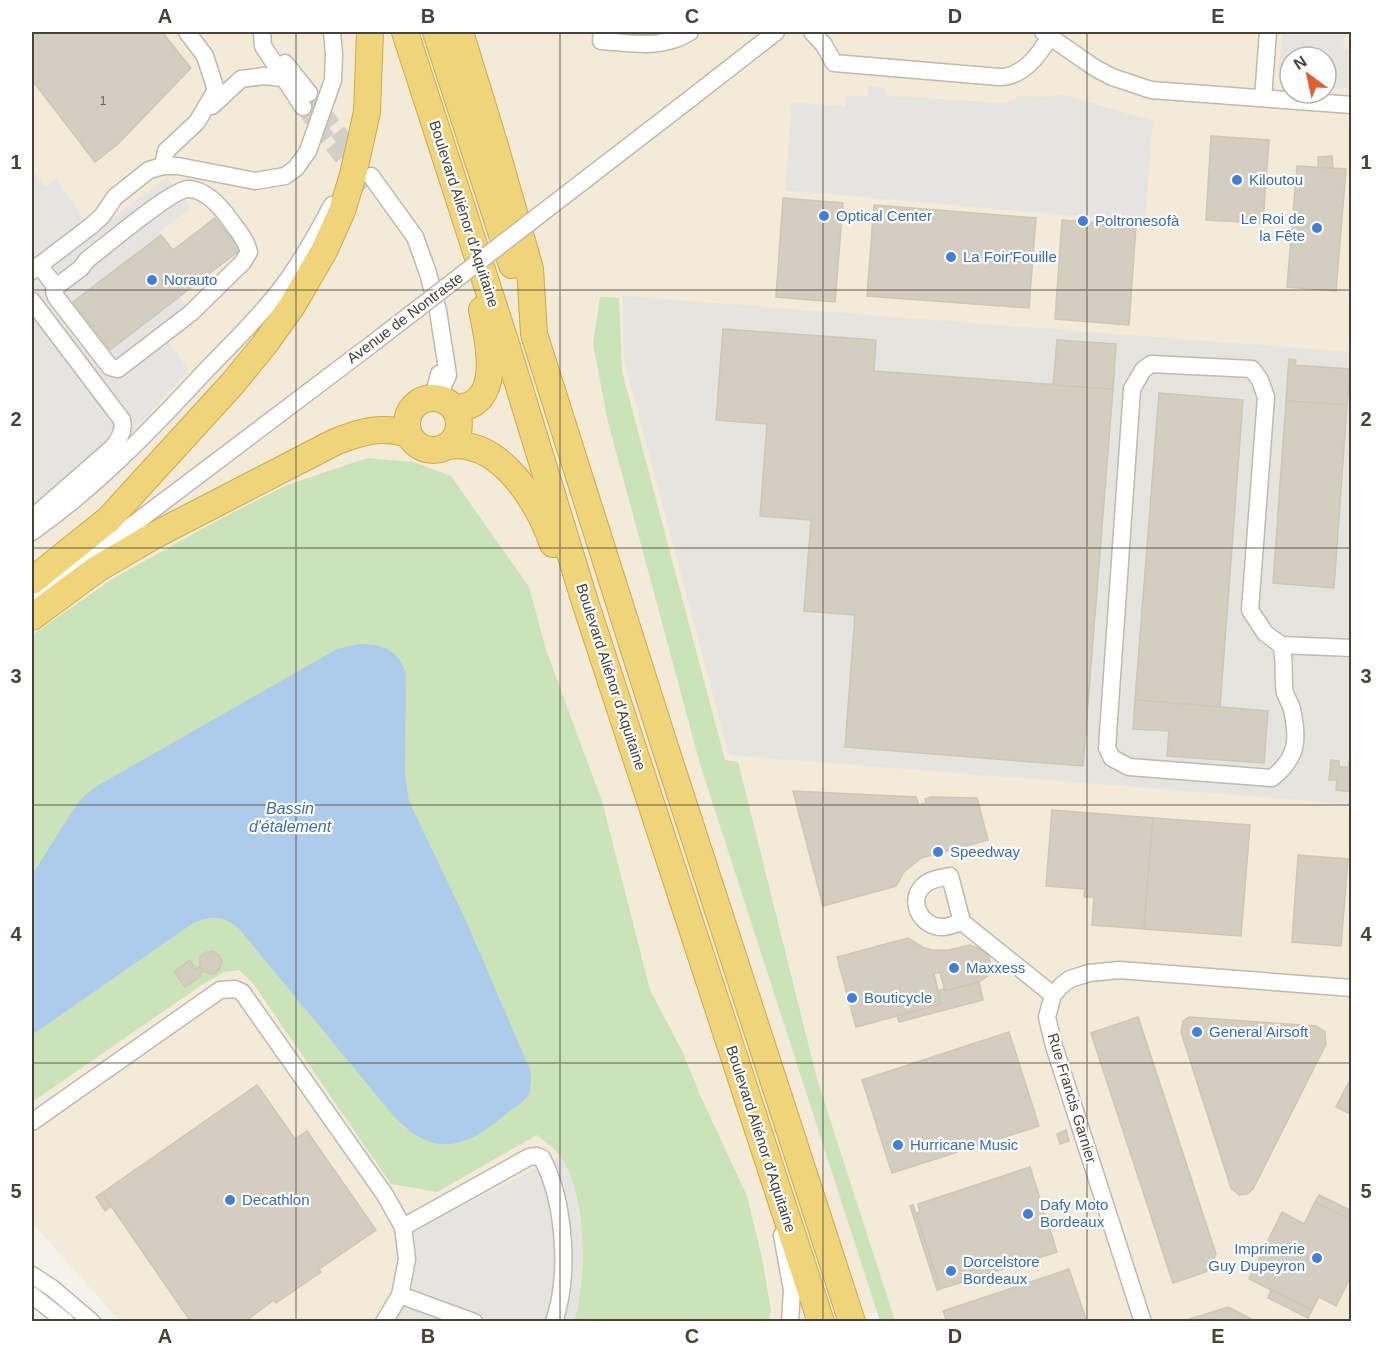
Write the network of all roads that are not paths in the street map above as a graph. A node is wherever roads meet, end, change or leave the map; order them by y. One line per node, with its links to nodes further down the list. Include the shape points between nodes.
1 (187, 32): 20 (street, via 205,56 216,90)
2 (262, 32): 17 (street, via 263,46)
3 (270, 32): 17 (street, via 271,43 306,100)
4 (332, 32): 22 (street, via 333,80 308,151 296,168 285,176 255,181)
5 (370, 32): 16 (highway)
6 (405, 32): 24 (highway, Boulevard Aliénor d'Aquitaine)
7 (436, 32): 31 (highway)
8 (460, 32): 21 (highway, Boulevard Aliénor d'Aquitaine)
9 (476, 32): 21 (highway)
10 (690, 32): 15 (street, via 659,44)
11 (776, 32): 38 (street, Avenue de Nontraste, bridge)
12 (812, 32): 14 (street, via 834,63 1011,77 1020,73)
13 (1268, 32): 18 (street)
14 (1047, 34): 18 (street, via 1095,68 1151,90)
15 (601, 36)
16 (368, 74): 36 (street, via 352,146 332,205 310,248 278,293 136,446); 37 (highway, via 367,112 342,211 292,306 233,383 109,519)
17 (285, 82): 20 (street, via 264,76 241,79)
18 (1263, 98): 19 (street)
19 (1352, 105)
20 (197, 122): 22 (street, via 166,151)
21 (495, 146): 31 (highway, Boulevard Aliénor d'Aquitaine, via 530,269)
22 (163, 166): 25 (street, via 149,170 130,184 102,216)
23 (369, 182): 32 (street, via 415,237 428,273 448,375)
24 (467, 221): 32 (highway, via 485,325 488,384 478,402 464,408); 39 (highway, Boulevard Aliénor d'Aquitaine)
25 (72, 240): 26 (street); 27 (street)
26 (87, 260): 28 (street); 28 (street, via 186,188 212,199 249,252 191,314 118,369 110,367 56,297)
27 (35, 268): 28 (street)
28 (53, 284): 29 (street)
29 (32, 296)
30 (32, 301): 35 (street, via 122,420 123,431 112,448)
31 (534, 334): 59 (highway, Boulevard Aliénor d'Aquitaine)
32 (441, 402): 33 (highway, via 411,408 406,425); 34 (highway, via 460,424)
33 (408, 434): 34 (highway, via 425,450); 40 (highway, via 387,428 362,431 335,442 155,535 97,570)
34 (448, 446): 39 (highway, via 479,448 509,471 530,495 545,522 567,584)
35 (32, 518)
36 (32, 532)
37 (32, 581)
38 (32, 601)
39 (585, 602): 47 (highway, Boulevard Aliénor d'Aquitaine)
40 (32, 617)
41 (1281, 645): 41 (street, via 1285,693 1296,734 1289,762 1272,778 1129,767 1112,758 1107,748 1132,389 1151,364 1252,369 1260,380 1266,397 1250,610 1264,633); 42 (street)
42 (1352, 648)
43 (962, 922): 45 (street)
44 (1352, 987): 45 (street, via 1119,970 1070,979)
45 (1053, 995): 60 (street, Rue Francis Garnier, via 1047,1017 1054,1046)
46 (32, 1122): 48 (street, via 220,990 235,989 242,992 385,1195)
47 (767, 1158): 57 (street, via 792,1290); 58 (highway, Boulevard Aliénor d'Aquitaine)
48 (403, 1227): 51 (street, via 407,1259); 56 (street, via 529,1157 542,1158 554,1194 563,1245 564,1269)
49 (32, 1275): 53 (street)
50 (32, 1294): 52 (street)
51 (400, 1295): 54 (street); 55 (street)
52 (66, 1322)
53 (92, 1322)
54 (384, 1322)
55 (474, 1322)
56 (554, 1322)
57 (790, 1322)
58 (820, 1322)
59 (852, 1322)
60 (1143, 1322)

